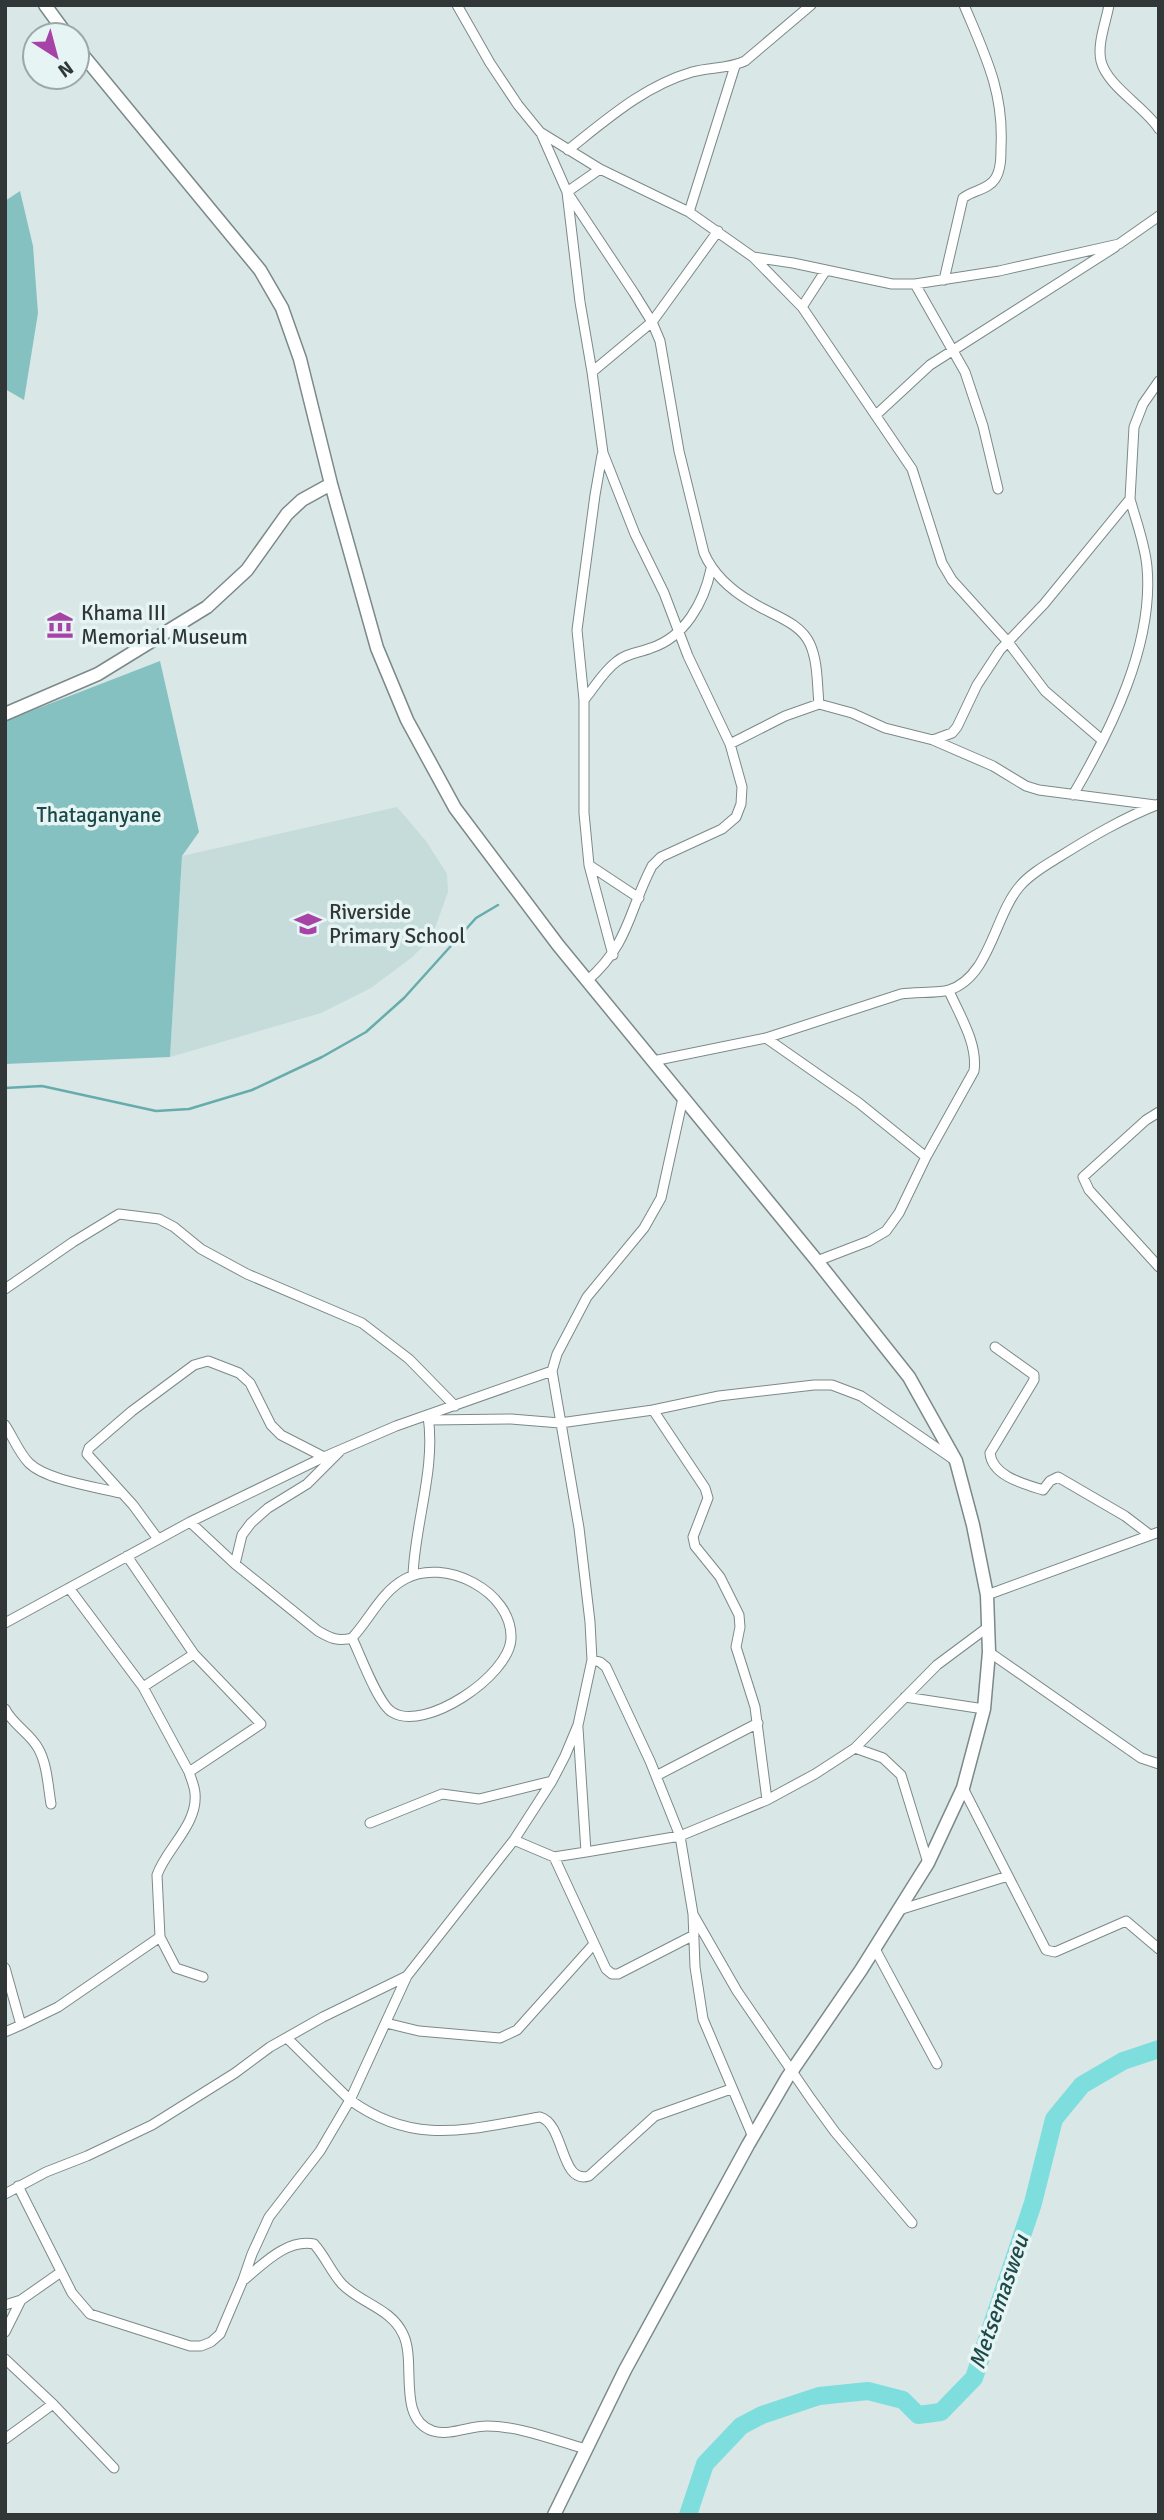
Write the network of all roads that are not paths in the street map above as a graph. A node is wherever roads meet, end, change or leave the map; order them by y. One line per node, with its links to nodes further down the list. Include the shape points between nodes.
1 (45, 5): 6 (street)
2 (457, 5): 10 (street, via 497,74)
3 (811, 5): 8 (street)
4 (964, 5): 20 (street, via 999,98 1001,159 993,183 963,198)
5 (1109, 5): 9 (street, via 1101,61)
6 (57, 21)
7 (91, 65): 29 (street, via 260,270 282,308 314,408)
8 (735, 66): 11 (street, via 693,72 658,86 625,105); 14 (street)
9 (1159, 129)
10 (540, 132): 11 (street); 13 (street)
11 (568, 150): 12 (street)
12 (600, 169): 13 (street); 14 (street)
13 (568, 192): 23 (street); 25 (street)
14 (689, 212): 16 (street)
15 (1159, 216): 17 (street)
16 (718, 231): 18 (street); 23 (street)
17 (1119, 244): 20 (street); 24 (street)
18 (753, 257): 19 (street); 22 (street)
19 (826, 270): 21 (street, via 892,285); 22 (street)
20 (944, 280): 21 (street)
21 (915, 284): 24 (street)
22 (802, 307): 27 (street)
23 (652, 322): 25 (street); 32 (street, via 666,364 679,451)
24 (953, 350): 27 (street, via 913,379); 30 (street, via 983,426)
25 (593, 372): 28 (street)
26 (1159, 381): 31 (street, via 1133,427)
27 (876, 415): 34 (street, via 912,469 942,563)
28 (603, 453): 33 (street); 35 (street, via 577,615)
29 (331, 484): 37 (street, via 287,514 247,570 207,607 98,674); 46 (street, via 377,648 407,720 456,808)
30 (998, 489)
31 (1130, 499): 34 (street); 39 (street, via 1147,570 1142,636 1125,692)
32 (711, 569): 33 (street, via 707,588); 36 (street, via 754,604 801,632 814,656)
33 (679, 633): 35 (street, via 616,662); 40 (street)
34 (1008, 642): 38 (street, via 976,685 957,727); 39 (street, via 1045,691)
35 (584, 700): 43 (street)
36 (819, 704): 38 (street); 40 (street)
37 (5, 714)
38 (933, 740): 41 (street, via 1026,786)
39 (1102, 740): 41 (street)
40 (730, 744): 44 (street, via 742,787 736,817 722,829 660,857)
41 (1073, 795): 42 (street)
42 (1157, 805): 47 (street, via 1118,821 1022,884 979,967)
43 (589, 864): 44 (street); 45 (street)
44 (639, 898): 45 (street)
45 (613, 955): 46 (street)
46 (587, 981): 49 (street)
47 (948, 991): 48 (street, via 901,994); 52 (street, via 976,1059 974,1071)
48 (766, 1038): 49 (street); 52 (street)
49 (653, 1061): 50 (street)
50 (683, 1098): 53 (street); 57 (street, via 661,1198 644,1228 587,1297)
51 (1159, 1112): 54 (street, via 1083,1177 1089,1190)
52 (926, 1157): 53 (street, via 886,1231)
53 (817, 1261): 65 (street, via 909,1377)
54 (1158, 1264)
55 (5, 1289): 58 (street, via 119,1214 159,1219 247,1274 362,1323 409,1359)
56 (995, 1347): 68 (street, via 1034,1375 990,1453 997,1471 1043,1490 1058,1477)
57 (552, 1371): 58 (street); 61 (street)
58 (455, 1406): 60 (street)
59 (653, 1410): 61 (street); 65 (street, via 719,1396 832,1385 861,1396); 85 (street, via 705,1488 708,1498 693,1537 695,1546 720,1577 739,1615 736,1647)
60 (429, 1418): 61 (street); 63 (street); 72 (street)
61 (560, 1423): 80 (street, via 579,1528)
62 (5, 1425): 66 (street, via 35,1468)
63 (342, 1449): 64 (street); 71 (street, via 307,1484 251,1523 242,1535)
64 (324, 1457): 66 (street, via 281,1435 239,1373 200,1362 89,1448 90,1459); 67 (street)
65 (956, 1461): 74 (street)
66 (121, 1493): 69 (street)
67 (190, 1522): 69 (street); 71 (street)
68 (1154, 1533): 74 (street)
69 (158, 1539): 70 (street)
70 (127, 1556): 73 (street); 79 (street)
71 (235, 1564): 77 (street, via 318,1631 332,1639)
72 (413, 1575): 77 (street, via 385,1595); 77 (street, via 442,1574 472,1581 502,1605 511,1641 496,1672 444,1706 402,1718 385,1707)
73 (69, 1588): 75 (street); 81 (street)
74 (987, 1595): 76 (street)
75 (5, 1623)
76 (988, 1627): 78 (street); 82 (street, via 937,1665)
77 (352, 1638)
78 (989, 1653): 84 (street); 88 (street, via 1141,1758)
79 (194, 1654): 81 (street); 89 (street, via 261,1724)
80 (592, 1660): 86 (street); 90 (street, via 606,1667)
81 (143, 1687): 89 (street)
82 (905, 1697): 84 (street); 87 (street)
83 (5, 1709): 94 (street, via 38,1746)
84 (984, 1709): 92 (street)
85 (758, 1723): 90 (street); 93 (street)
86 (578, 1725): 91 (street); 98 (street)
87 (855, 1748): 93 (street); 100 (street, via 883,1758 901,1775)
88 (1159, 1764)
89 (189, 1772): 105 (street, via 194,1807 157,1875)
90 (656, 1776): 96 (street)
91 (552, 1781): 95 (street, via 479,1799 442,1794); 97 (street)
92 (963, 1788): 100 (street); 101 (street)
93 (767, 1800): 96 (street)
94 (51, 1804)
95 (370, 1823)
96 (680, 1836): 98 (street); 103 (street)
97 (514, 1840): 99 (street); 110 (street)
98 (586, 1852): 99 (street)
99 (554, 1857): 106 (street)
100 (928, 1863): 102 (street)
101 (1008, 1877): 102 (street); 108 (street, via 1050,1953 1126,1921)
102 (899, 1910): 107 (street)
103 (693, 1914): 104 (street); 117 (street, via 737,1991)
104 (694, 1935): 106 (street, via 618,1974 606,1969); 118 (street, via 703,2019)
105 (160, 1937): 111 (street, via 176,1968); 113 (street, via 58,2007)
106 (594, 1944): 112 (street, via 509,2035 419,2031)
107 (875, 1949): 116 (street); 117 (street)
108 (1159, 1949)
109 (5, 1968): 113 (street)
110 (407, 1976): 112 (street); 115 (street)
111 (203, 1977)
112 (386, 2023): 119 (street)
113 (21, 2025): 114 (street)
114 (5, 2032)
115 (287, 2038): 119 (street); 121 (street, via 152,2125)
116 (937, 2064)
117 (792, 2070): 120 (street); 123 (street, via 835,2132)
118 (731, 2089): 119 (street, via 654,2116 582,2178 570,2168 546,2118 434,2132 382,2120); 120 (street)
119 (350, 2100): 125 (street, via 320,2151 269,2217)
120 (753, 2137): 132 (street)
121 (18, 2186): 122 (street); 124 (street)
122 (5, 2194)
123 (912, 2223)
124 (61, 2272): 125 (street, via 90,2314 190,2346 211,2342 219,2334); 126 (street)
125 (243, 2280): 132 (street, via 291,2246 314,2244 344,2286 392,2319 403,2334 409,2355 411,2407 424,2426 446,2432 505,2427)
126 (21, 2300): 127 (street); 128 (street)
127 (5, 2305)
128 (5, 2332)
129 (5, 2359): 130 (street)
130 (53, 2404): 131 (street); 133 (street)
131 (5, 2439)
132 (586, 2449): 134 (street)
133 (114, 2468)
134 (554, 2515)

